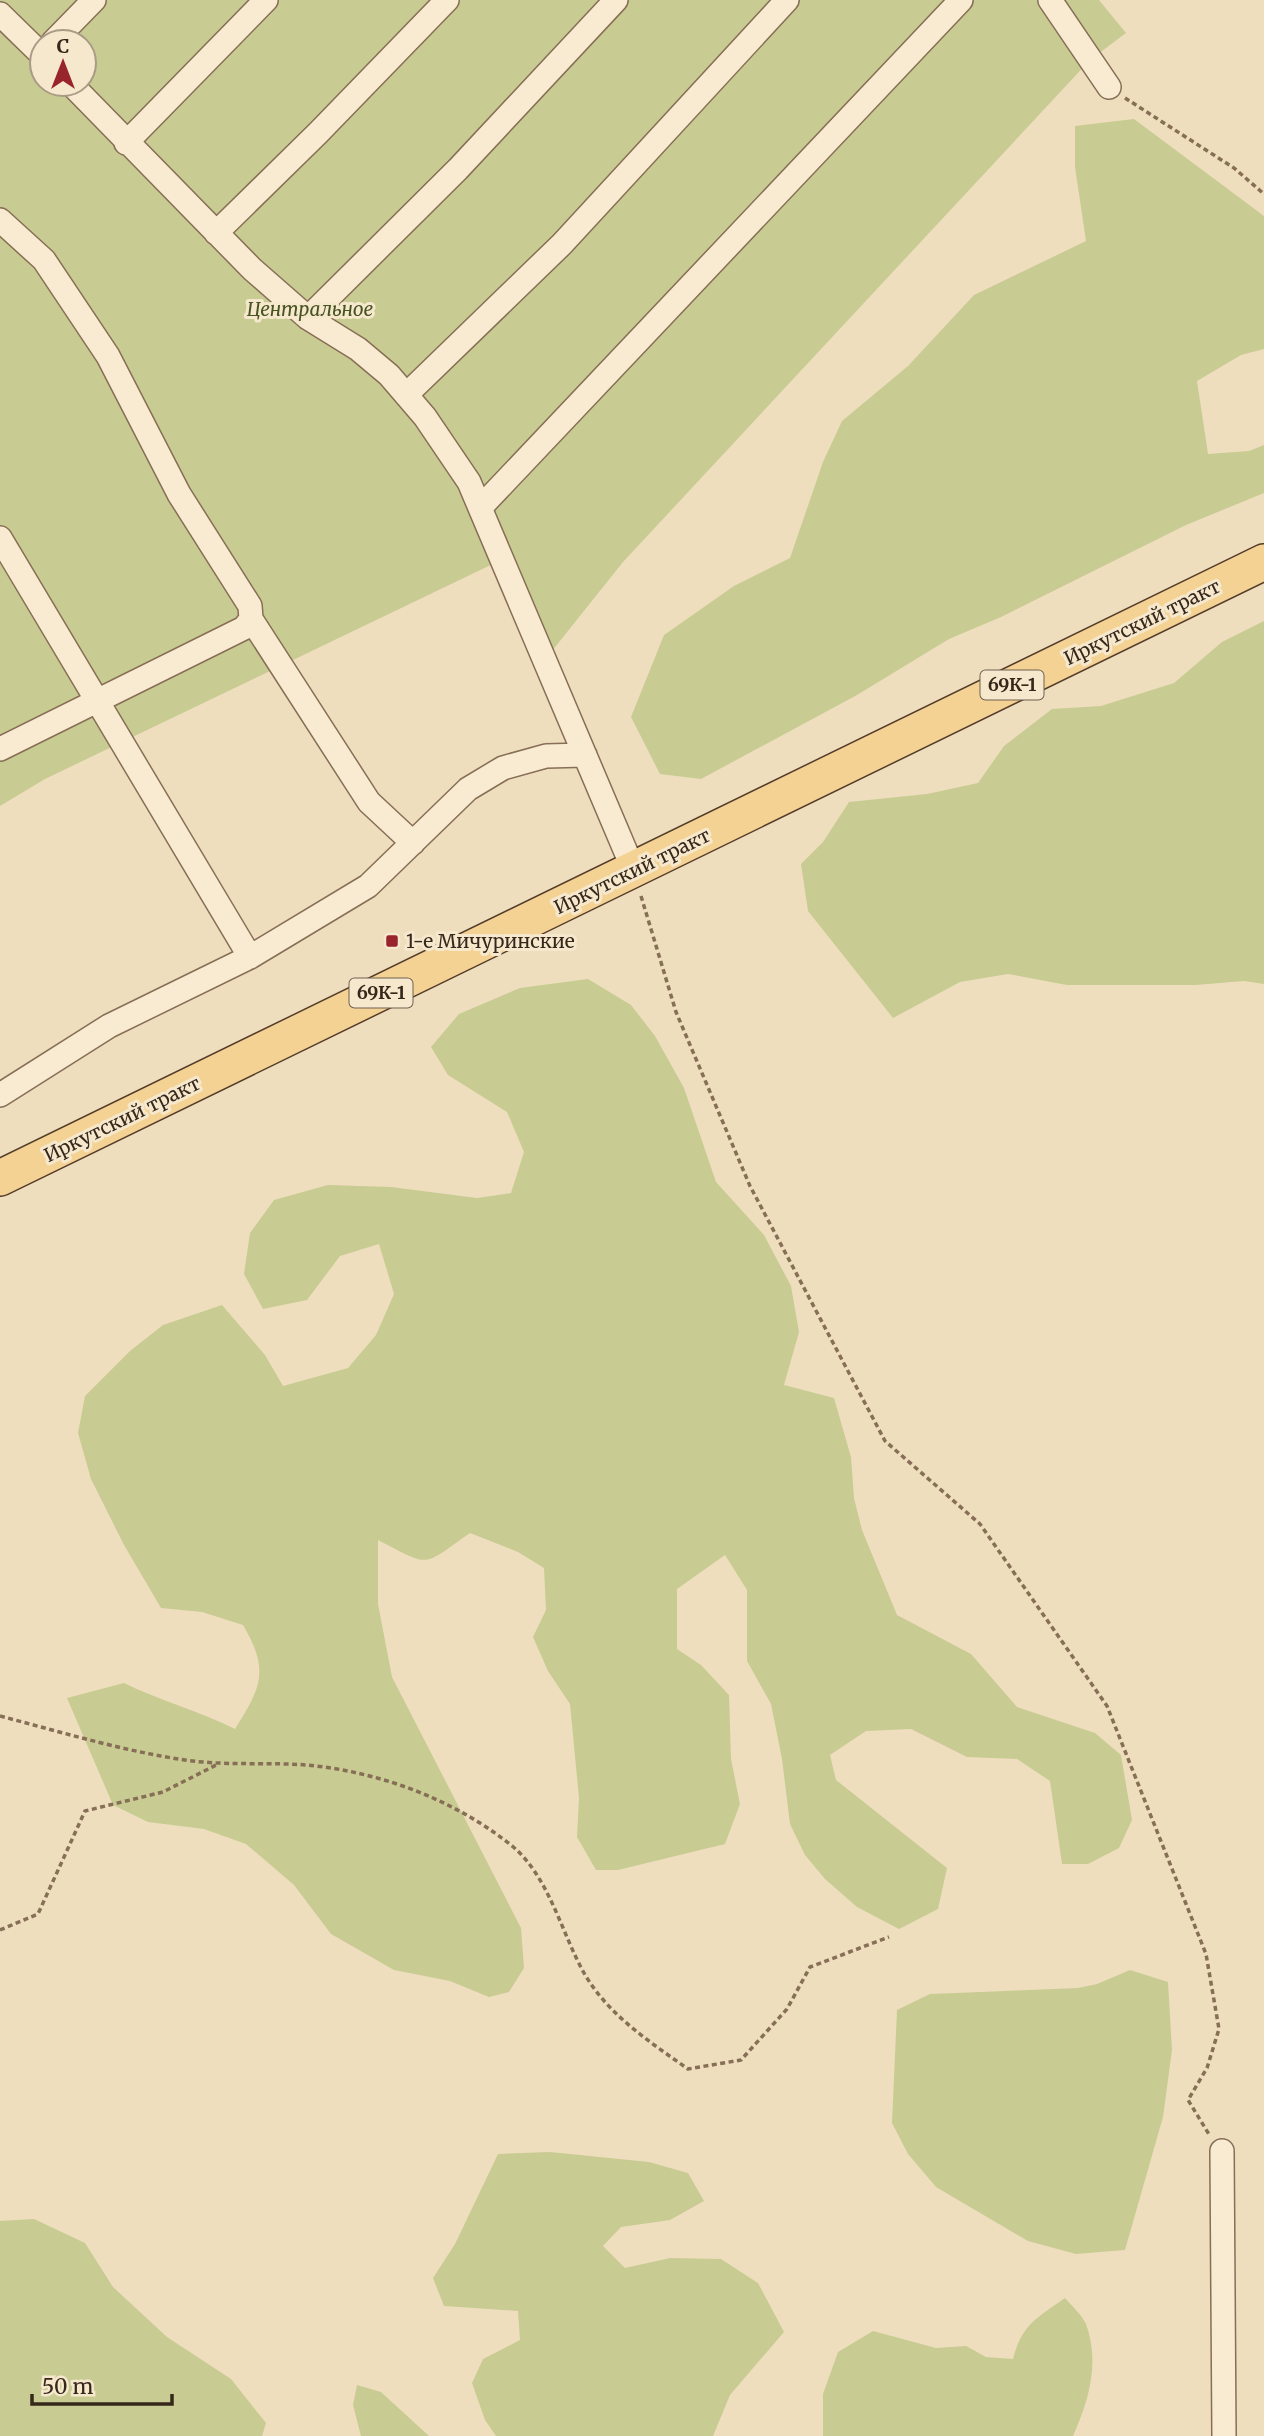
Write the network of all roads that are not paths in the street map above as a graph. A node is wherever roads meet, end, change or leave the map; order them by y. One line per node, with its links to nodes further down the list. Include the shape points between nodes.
1 (94, 0): 9 (street)
2 (266, 0): 13 (street)
3 (447, 0): 15 (street)
4 (616, 0): 16 (street, via 458,169)
5 (786, 0): 17 (street, via 562,244)
6 (961, 0): 18 (street)
7 (1050, 0): 11 (street)
8 (0, 14): 10 (street)
9 (67, 28)
10 (28, 38)
11 (1109, 87)
12 (84, 98): 13 (street)
13 (127, 143): 15 (street)
14 (0, 219): 21 (street, via 44,260 108,356 179,494 250,606)
15 (216, 233): 16 (street)
16 (309, 318): 17 (street, via 358,349)
17 (406, 395): 18 (street, via 469,482)
18 (480, 508): 24 (street)
19 (0, 538): 22 (street)
20 (1264, 562): 26 (main road, Иркутский тракт / 69К-1)
21 (251, 619): 22 (street, via 244,628); 25 (street, via 369,802)
22 (96, 701): 23 (street); 27 (street)
23 (0, 749)
24 (585, 755): 25 (street, via 546,756 503,768 468,789); 26 (street)
25 (413, 843): 27 (street, via 368,886)
26 (634, 870): 29 (main road, Иркутский тракт / 69К-1)
27 (250, 957): 28 (street, via 109,1026)
28 (0, 1095)
29 (0, 1178)
30 (1222, 2151): 31 (street)
31 (1224, 2436)

